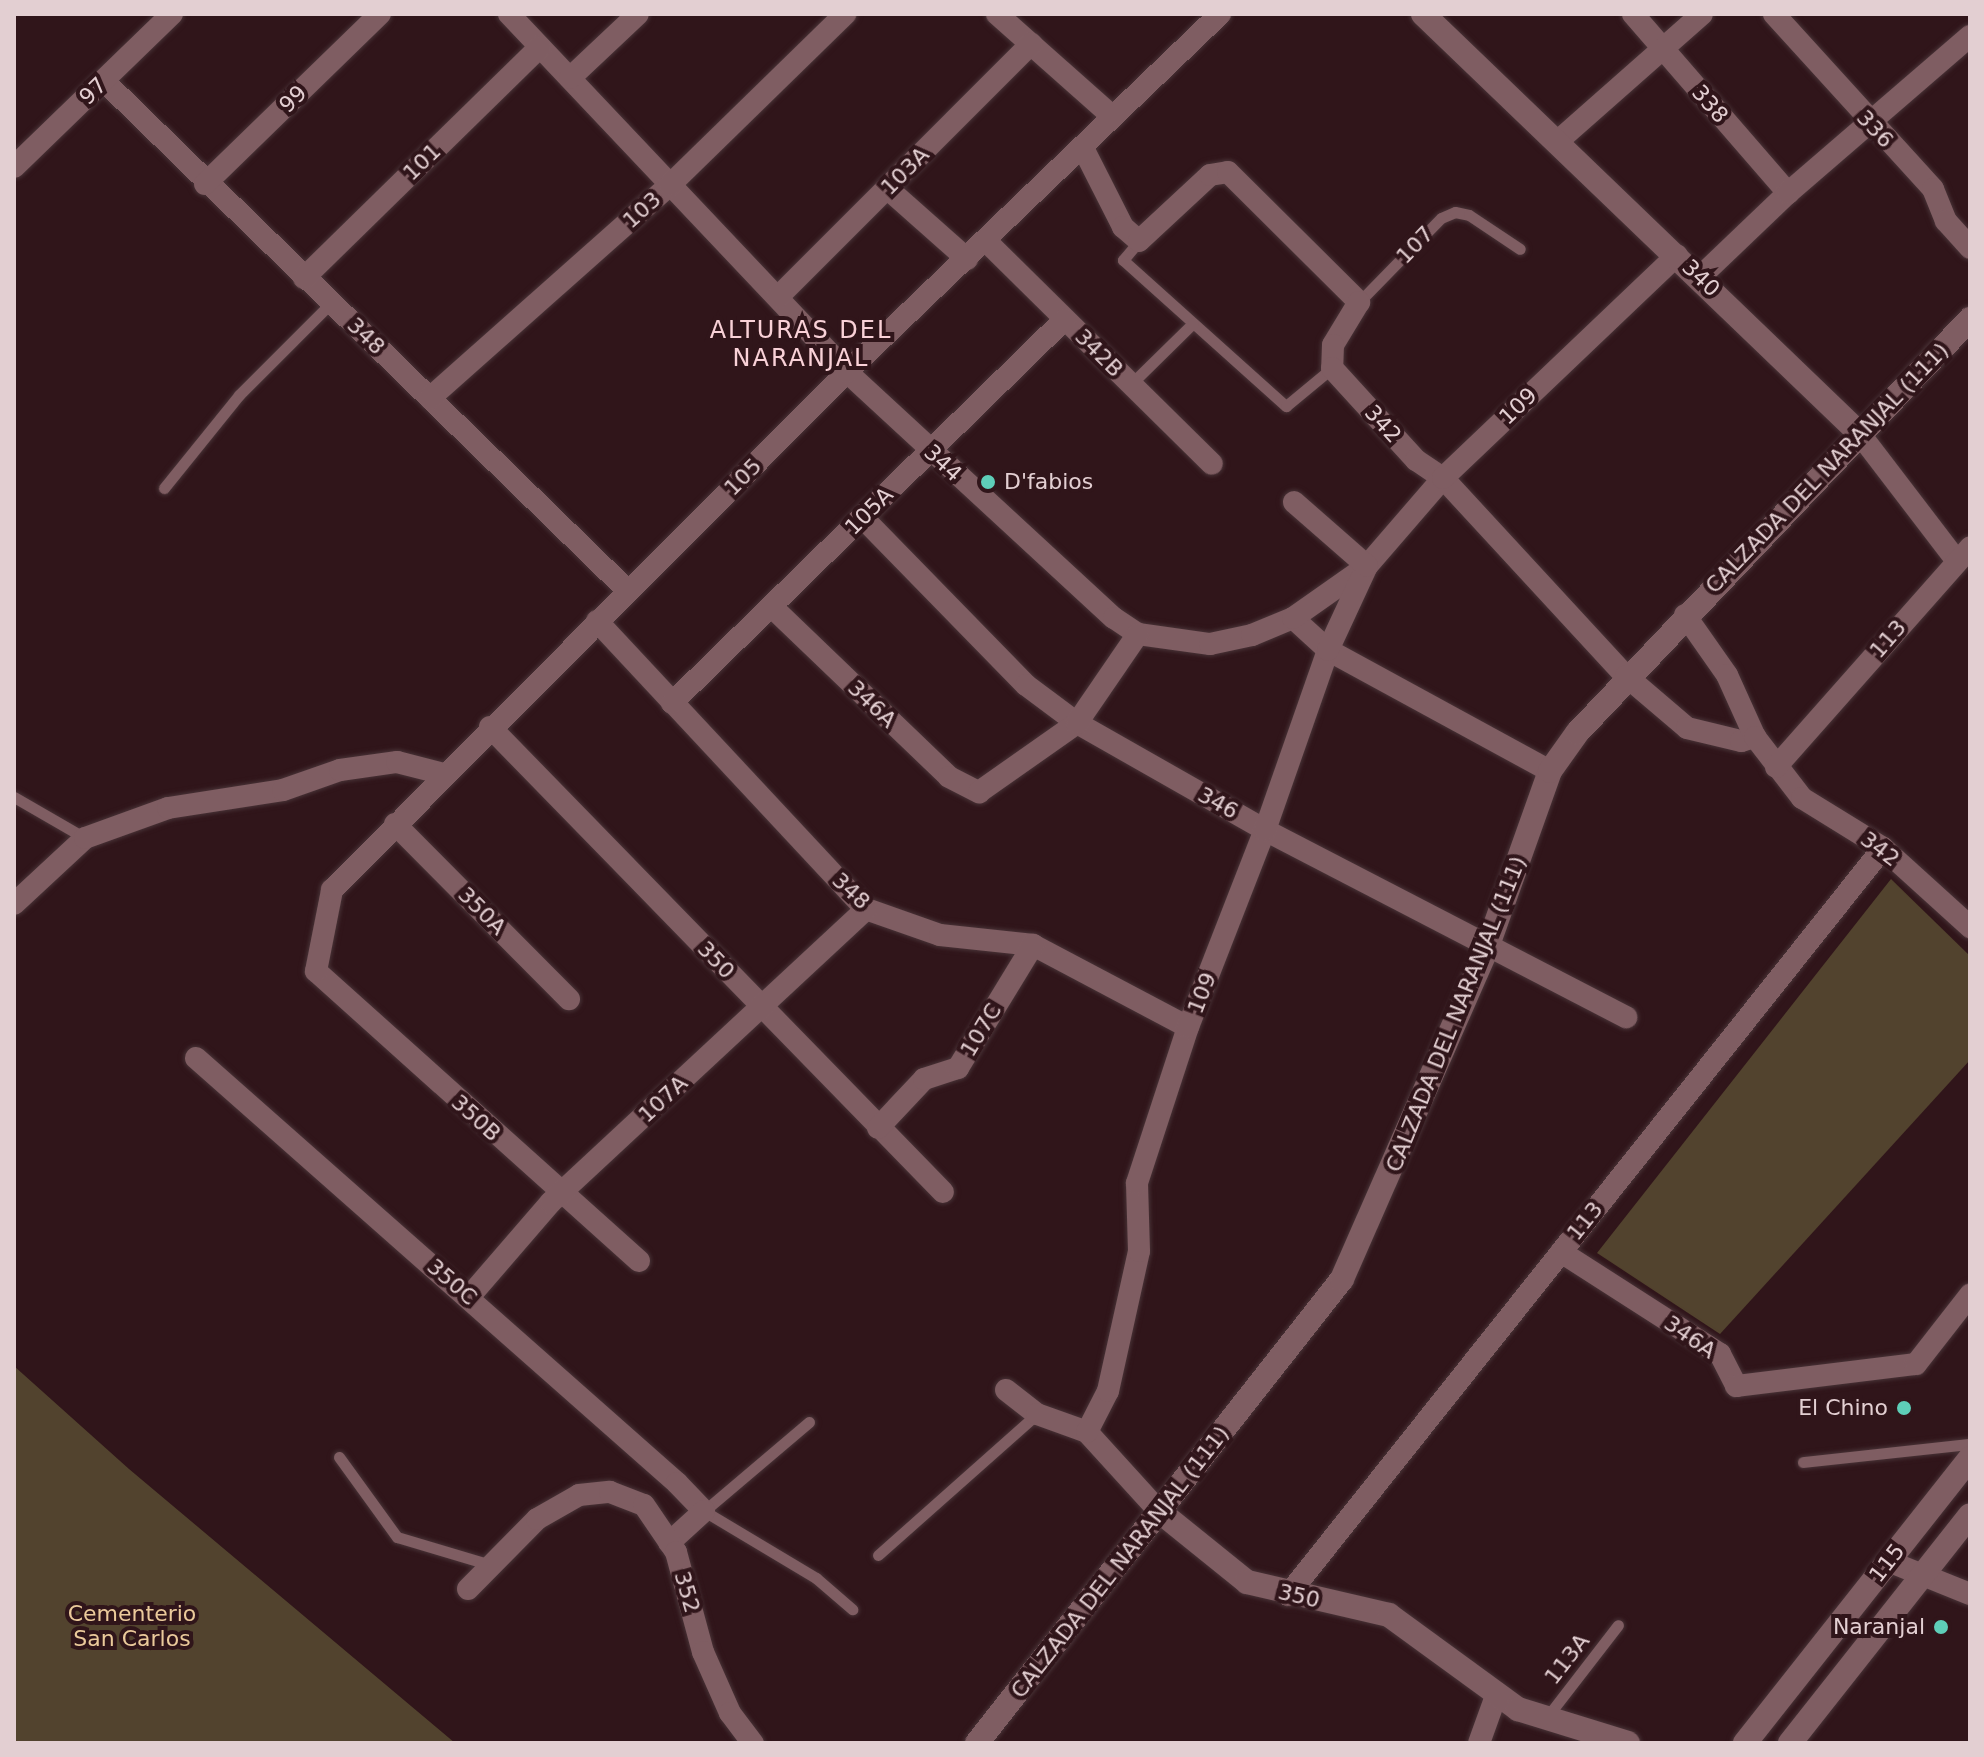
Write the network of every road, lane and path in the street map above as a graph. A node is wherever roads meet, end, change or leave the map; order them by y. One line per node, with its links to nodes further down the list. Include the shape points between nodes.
1 (172, 14): 17 (street, 97)
2 (380, 14): 23 (street, 99)
3 (509, 14): 14 (street, 344)
4 (638, 14): 16 (street)
5 (845, 14): 24 (street, 103)
6 (997, 14): 13 (street)
7 (1220, 14): 18 (street, 105)
8 (1423, 14): 20 (street, 340)
9 (1633, 14): 15 (street, 338)
10 (1702, 14): 15 (street)
11 (1774, 14): 19 (street, 336)
12 (1970, 36): 19 (street)
13 (1031, 44): 18 (street); 25 (street, 103A)
14 (540, 47): 16 (street, 344); 34 (street, 101)
15 (1662, 48): 20 (street); 26 (street, 338)
16 (570, 78): 24 (street, 344)
17 (104, 81): 22 (street, 97); 23 (street, 348)
18 (1112, 116): 21 (street, 105)
19 (1867, 122): 26 (street); 29 (street, 336, via 1933,189 1946,221)
20 (1557, 142): 31 (street, 340)
21 (1083, 148): 27 (street, 105); 28 (street, via 1123,227)
22 (14, 167)
23 (205, 184): 34 (street, 348)
24 (670, 185): 35 (street, 344); 44 (street, 103)
25 (887, 188): 32 (street); 35 (street, 103A)
26 (1788, 193): 33 (street)
27 (986, 241): 32 (street, 105); 38 (street, 342B)
28 (1139, 241): 36 (street, via 1210,175 1228,172); 40 (lane, via 1123,260)
29 (1970, 248)
30 (1520, 249): 36 (lane, 107, via 1469,215 1455,212 1441,218)
31 (1677, 255): 33 (street, 340); 48 (street, 109)
32 (967, 259): 42 (street, 105)
33 (1700, 277): 45 (street, 340)
34 (304, 278): 37 (street, 348)
35 (778, 297): 42 (street, 344)
36 (1359, 302): 41 (street, via 1333,345)
37 (331, 303): 44 (street, 348); 49 (lane, via 239,395)
38 (1065, 319): 43 (street, 342B); 46 (street, 105A)
39 (1970, 319): 45 (street, CALZADA DEL NARANJAL (111))
40 (1193, 323): 41 (lane, via 1286,406); 43 (lane)
41 (1332, 368): 48 (street, 342, via 1416,460)
42 (847, 372): 46 (street, 344); 54 (street, 105)
43 (1130, 385): 47 (street, 342B)
44 (430, 398): 54 (street, 348)
45 (1859, 433): 52 (street, 340); 56 (street, CALZADA DEL NARANJAL (111))
46 (929, 450): 51 (street, 105A); 59 (street, 344)
47 (1212, 464)
48 (1443, 478): 53 (street, 109); 61 (street, 342)
49 (164, 488)
50 (1294, 502): 53 (street)
51 (863, 518): 55 (street, 105A); 63 (street, 346, via 1026,685)
52 (1963, 554): 66 (street, 113)
53 (1367, 566): 57 (street, 109); 60 (street, 109)
54 (628, 591): 58 (street, 105)
55 (772, 607): 62 (street, 105A); 63 (street, 346A, via 949,777 979,792)
56 (1685, 615): 61 (street, CALZADA DEL NARANJAL (111)); 65 (street, 342, via 1727,675)
57 (1293, 618): 59 (street, via 1210,644); 60 (street)
58 (597, 621): 62 (street, 348); 64 (street, 105)
59 (1138, 634): 63 (street)
60 (1328, 650): 67 (street); 71 (street, 109)
61 (1626, 676): 65 (street, 342, via 1687,728 1741,741); 67 (street, CALZADA DEL NARANJAL (111))
62 (672, 703): 75 (street, 348)
63 (1077, 723): 71 (street, 346)
64 (490, 727): 68 (street, 105); 81 (street, 350)
65 (1755, 737): 66 (street, 342)
66 (1776, 767): 73 (street, 342, via 1802,798)
67 (1550, 771): 78 (street, CALZADA DEL NARANJAL (111))
68 (444, 774): 70 (street, 105); 72 (street, via 397,762 340,770 283,790 168,808)
69 (14, 797): 72 (lane)
70 (395, 824): 79 (street, 105, via 332,890); 80 (street, 350A)
71 (1265, 830): 78 (street, 346); 83 (street, 109)
72 (85, 838): 74 (street)
73 (1883, 848): 76 (street, 342); 88 (street, 113)
74 (14, 904)
75 (866, 909): 77 (street, 348, via 940,935); 81 (street, 107A)
76 (1970, 927)
77 (1033, 945): 83 (street, 348); 85 (street, 107C, via 958,1068 924,1079)
78 (1487, 948): 82 (street, 346); 101 (street, CALZADA DEL NARANJAL (111), via 1342,1279)
79 (316, 971): 87 (street, 350B)
80 (569, 999)
81 (762, 1007): 85 (street, 350); 87 (street, 107A)
82 (1626, 1017)
83 (1188, 1027): 95 (street, 109, via 1137,1183 1139,1251 1108,1391)
84 (196, 1058): 91 (street, 350C)
85 (878, 1128): 86 (street, 350)
86 (943, 1192)
87 (562, 1193): 89 (street, 350B); 91 (street, 107A)
88 (1561, 1252): 90 (street, 346A, via 1720,1354 1736,1386 1916,1364); 110 (street, 113)
89 (639, 1261)
90 (1970, 1295)
91 (469, 1297): 100 (street, 350C)
92 (1006, 1390): 93 (street, 350)
93 (1037, 1414): 95 (street, 350); 104 (lane)
94 (809, 1422): 100 (lane)
95 (1087, 1432): 101 (street, 350)
96 (1970, 1444): 99 (lane)
97 (339, 1457): 106 (lane, via 397,1537)
98 (1970, 1458): 105 (street, 115)
99 (1803, 1462)
100 (704, 1511): 103 (street); 111 (lane, via 816,1578)
101 (1159, 1511): 110 (street, 350, via 1247,1582); 116 (street, CALZADA DEL NARANJAL (111))
102 (1970, 1515): 107 (street, 115)
103 (669, 1543): 106 (street, 352, via 644,1505 610,1492 579,1495 537,1519); 115 (street, 352, via 703,1652 730,1713)
104 (878, 1555)
105 (1888, 1561): 107 (street); 119 (street, 115)
106 (491, 1565): 108 (street)
107 (1920, 1577): 109 (street); 120 (street, 115)
108 (468, 1589)
109 (1970, 1594)
110 (1288, 1595): 113 (street, 350, via 1389,1615)
111 (852, 1609)
112 (1618, 1625): 114 (lane, 113A)
113 (1497, 1693): 114 (street, 350, via 1518,1709); 117 (street)
114 (1546, 1718): 118 (street, 350)
115 (753, 1743)
116 (977, 1743)
117 (1479, 1743)
118 (1628, 1743)
119 (1745, 1743)
120 (1790, 1743)

